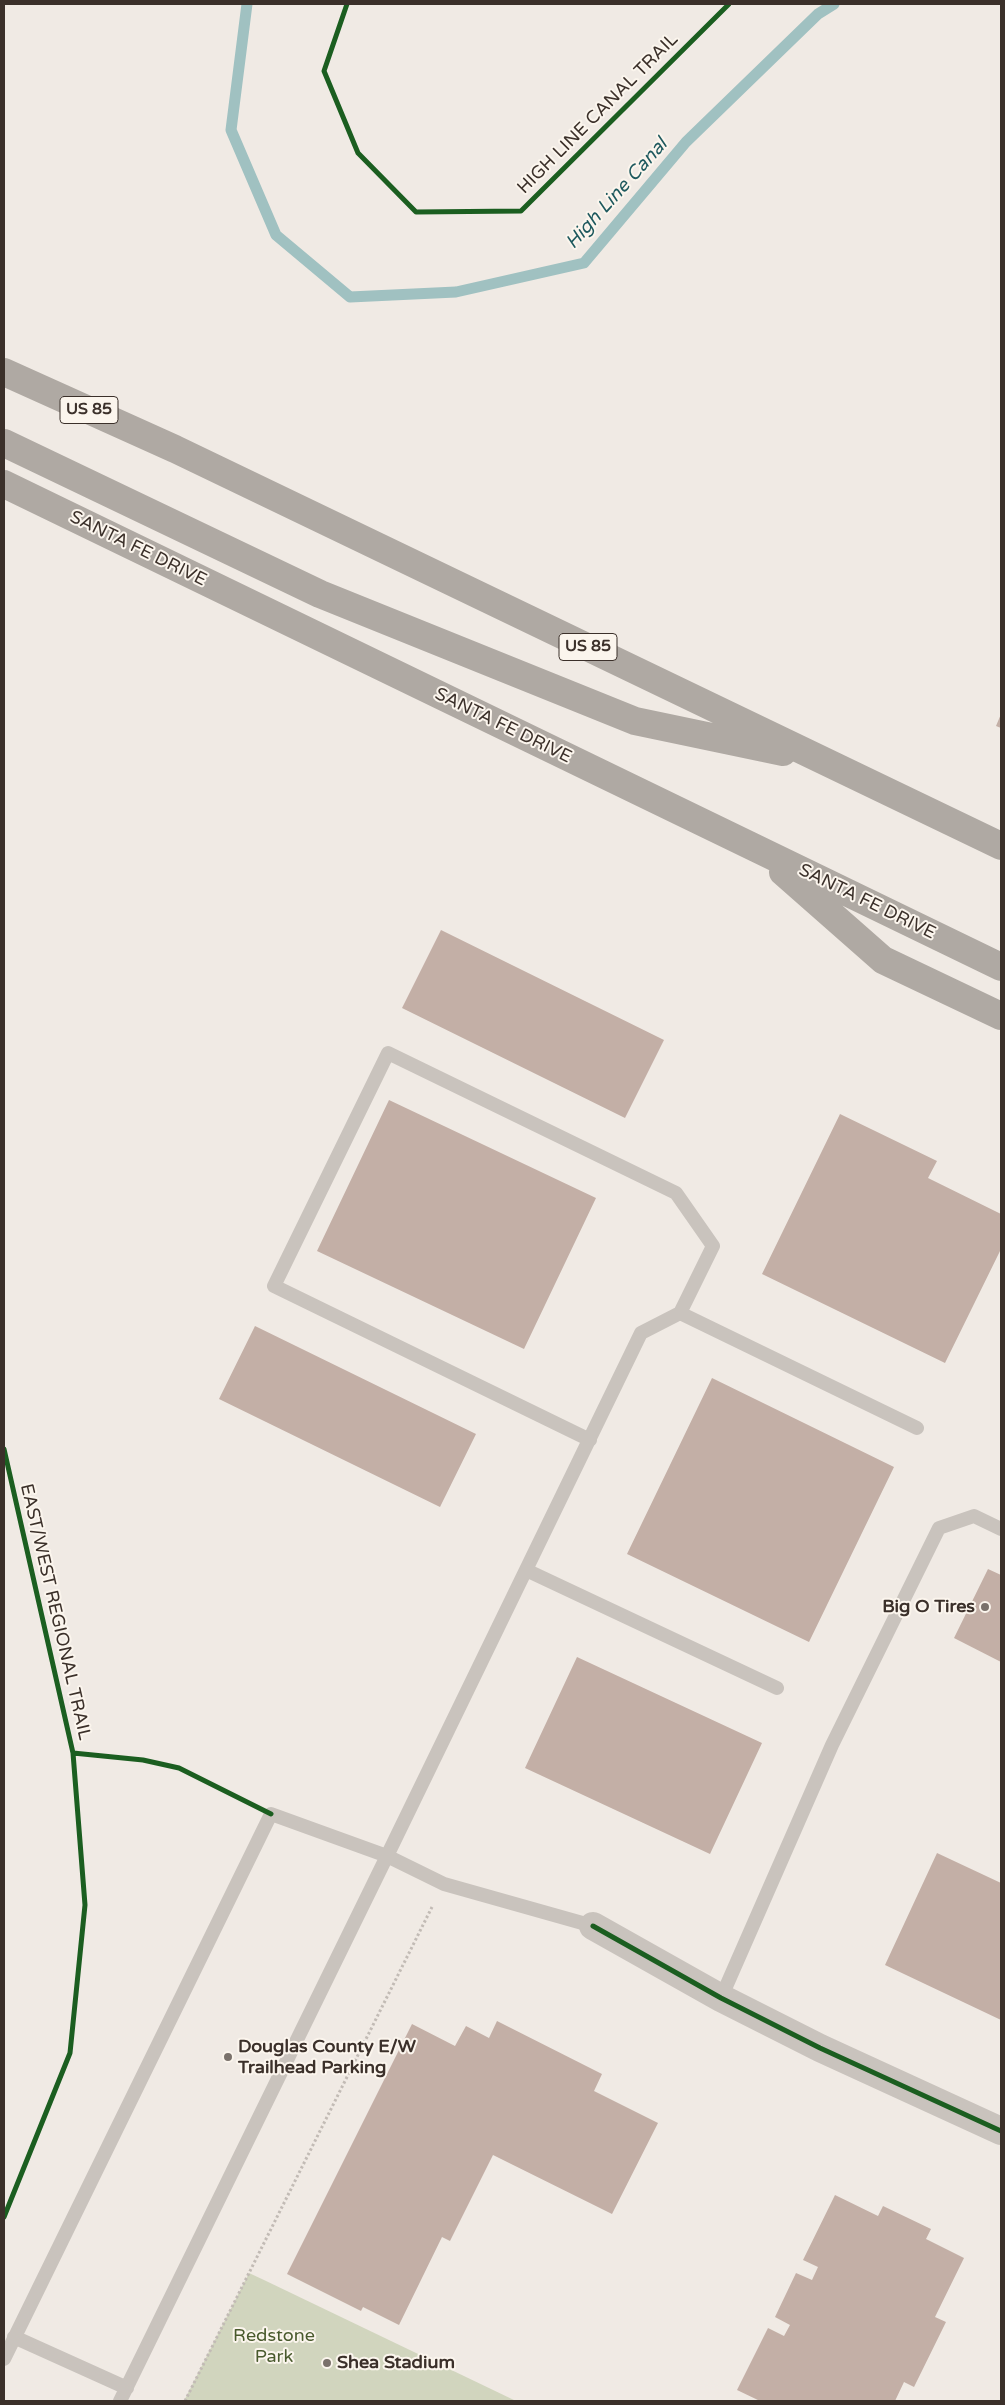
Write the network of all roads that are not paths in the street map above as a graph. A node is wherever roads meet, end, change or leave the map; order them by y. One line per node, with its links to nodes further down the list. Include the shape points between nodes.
1 (4, 372): 4 (highway, US 85, via 175,449)
2 (4, 443): 4 (highway, via 320,594 635,721)
3 (4, 484): 6 (highway, SANTA FE DRIVE)
4 (825, 762): 5 (highway, US 85)
5 (1001, 846)
6 (755, 848): 7 (highway, SANTA FE DRIVE); 8 (highway, via 883,960)
7 (1001, 967)
8 (1001, 1016)
9 (680, 1313): 10 (lane); 11 (lane, via 641,1333); 11 (lane, via 713,1246 676,1193 388,1053 274,1286)
10 (917, 1428)
11 (590, 1440): 13 (lane)
12 (1001, 1529): 17 (lane, via 974,1516 939,1528 832,1745)
13 (526, 1570): 14 (lane); 15 (lane)
14 (777, 1688)
15 (387, 1856): 16 (lane, via 444,1884); 19 (lane, via 271,1814); 21 (lane)
16 (593, 1926): 17 (street)
17 (721, 1998): 18 (street, via 820,2048)
18 (1001, 2131)
19 (14, 2337): 20 (lane); 21 (lane)
20 (4, 2359)
21 (127, 2388): 22 (lane)
22 (120, 2401)

